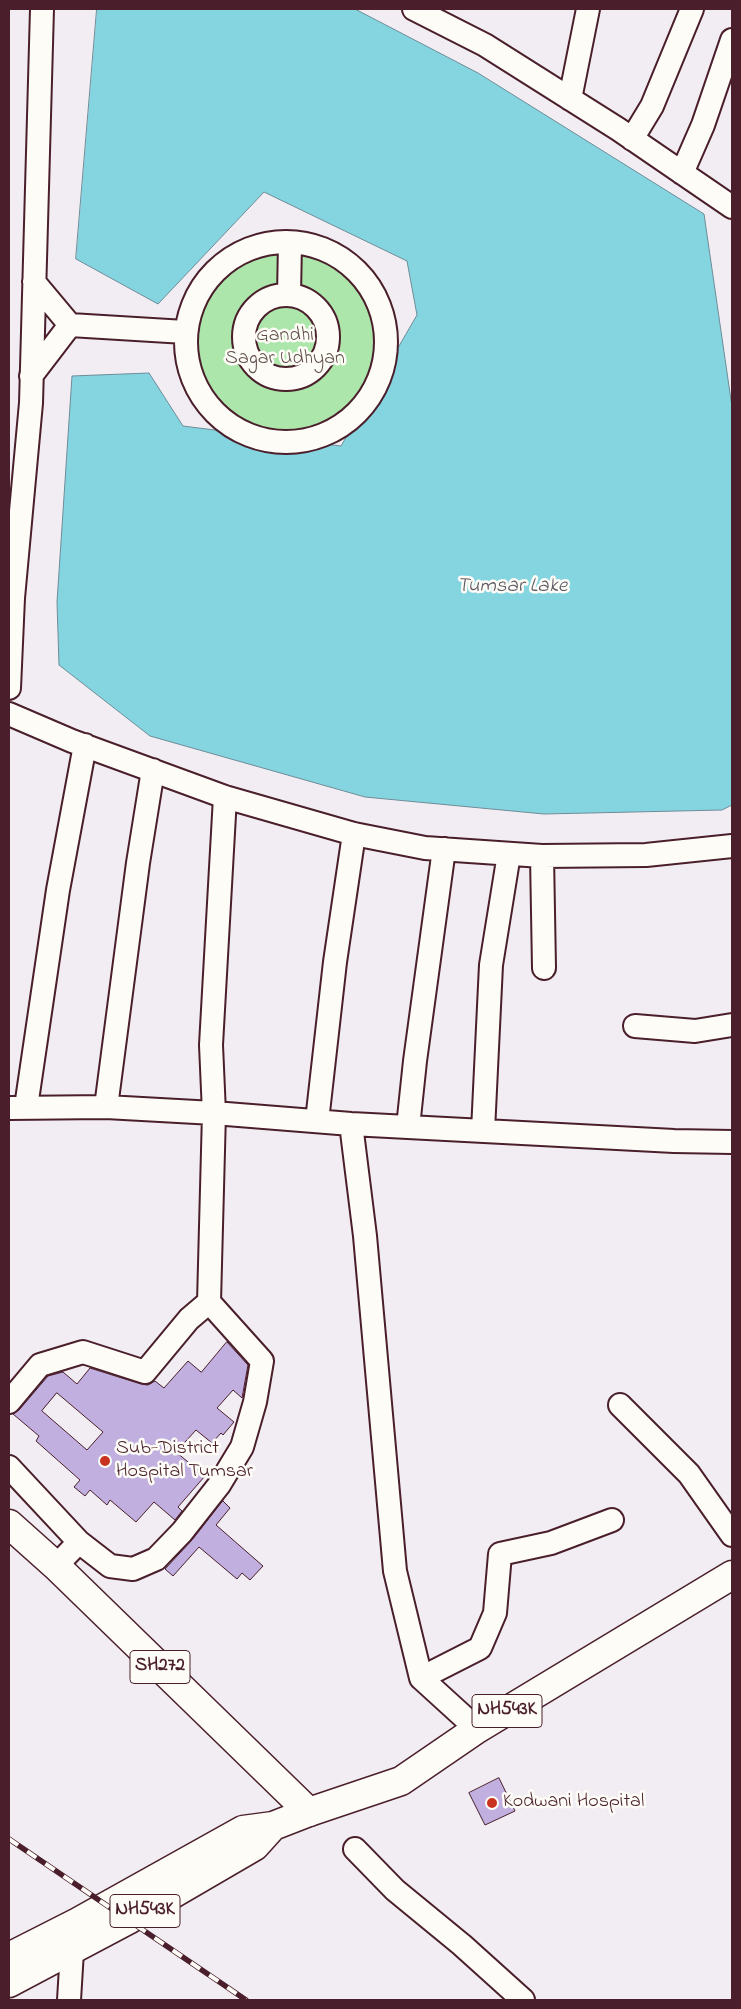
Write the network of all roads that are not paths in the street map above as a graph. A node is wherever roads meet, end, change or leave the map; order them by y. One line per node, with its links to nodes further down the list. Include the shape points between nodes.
1 (42, 9): 11 (street)
2 (414, 9): 6 (street, via 485,45)
3 (588, 9): 6 (street)
4 (692, 9): 7 (street, via 652,106)
5 (732, 40): 8 (street, via 703,125)
6 (570, 99): 7 (street)
7 (632, 138): 8 (street)
8 (682, 173): 9 (street)
9 (732, 207)
10 (290, 243): 12 (street); 14 (street, via 274,242 241,252 213,272 194,299); 14 (street, via 307,244 339,256 364,279 381,308 387,341 382,374 367,403 343,425 314,439 281,443 248,436 220,420 199,395 186,364)
11 (34, 282): 13 (street); 15 (street)
12 (289, 294)
13 (70, 325): 14 (street); 15 (street)
14 (184, 332)
15 (32, 376): 16 (street, via 13,598)
16 (9, 688)
17 (9, 714): 18 (street)
18 (85, 745): 19 (street); 29 (street)
19 (153, 770): 20 (street); 30 (street)
20 (225, 797): 21 (street); 31 (street, via 211,1045)
21 (354, 834): 23 (street); 32 (street)
22 (732, 846): 25 (street, via 646,855)
23 (444, 849): 24 (street); 34 (street)
24 (509, 854): 25 (street); 35 (street, via 491,965)
25 (542, 856): 26 (street)
26 (544, 968)
27 (732, 1025): 28 (street, via 695,1031)
28 (635, 1026)
29 (17, 1107): 30 (street)
30 (106, 1107): 31 (street)
31 (214, 1113): 32 (street); 37 (street)
32 (317, 1121): 33 (street)
33 (351, 1124): 34 (street); 47 (street, via 365,1236 395,1571)
34 (408, 1127): 35 (street)
35 (483, 1131): 36 (street)
36 (732, 1142)
37 (209, 1302): 38 (street, via 189,1319 145,1372 84,1352 40,1366); 44 (street, via 262,1361 256,1402 242,1447 219,1485 156,1559 133,1569 110,1566)
38 (9, 1402)
39 (620, 1404): 43 (street, via 689,1474)
40 (9, 1467): 44 (street)
41 (612, 1520): 47 (street, via 551,1543 500,1554 495,1613 480,1648)
42 (9, 1524): 45 (main road, SH272)
43 (732, 1535)
44 (79, 1542): 45 (street)
45 (56, 1566): 49 (main road, SH272)
46 (732, 1575): 48 (main road, NH543K)
47 (421, 1678): 48 (street)
48 (477, 1729): 49 (main road, NH543K, via 401,1781)
49 (309, 1812): 50 (main road, NH543K)
50 (273, 1826): 52 (main road, NH543K, via 255,1846); 53 (main road, NH543K, via 243,1830)
51 (355, 1848): 56 (street, via 395,1890)
52 (72, 1951): 54 (main road, NH543K); 55 (street)
53 (9, 1957)
54 (9, 1984)
55 (69, 2000)
56 (523, 2000)

